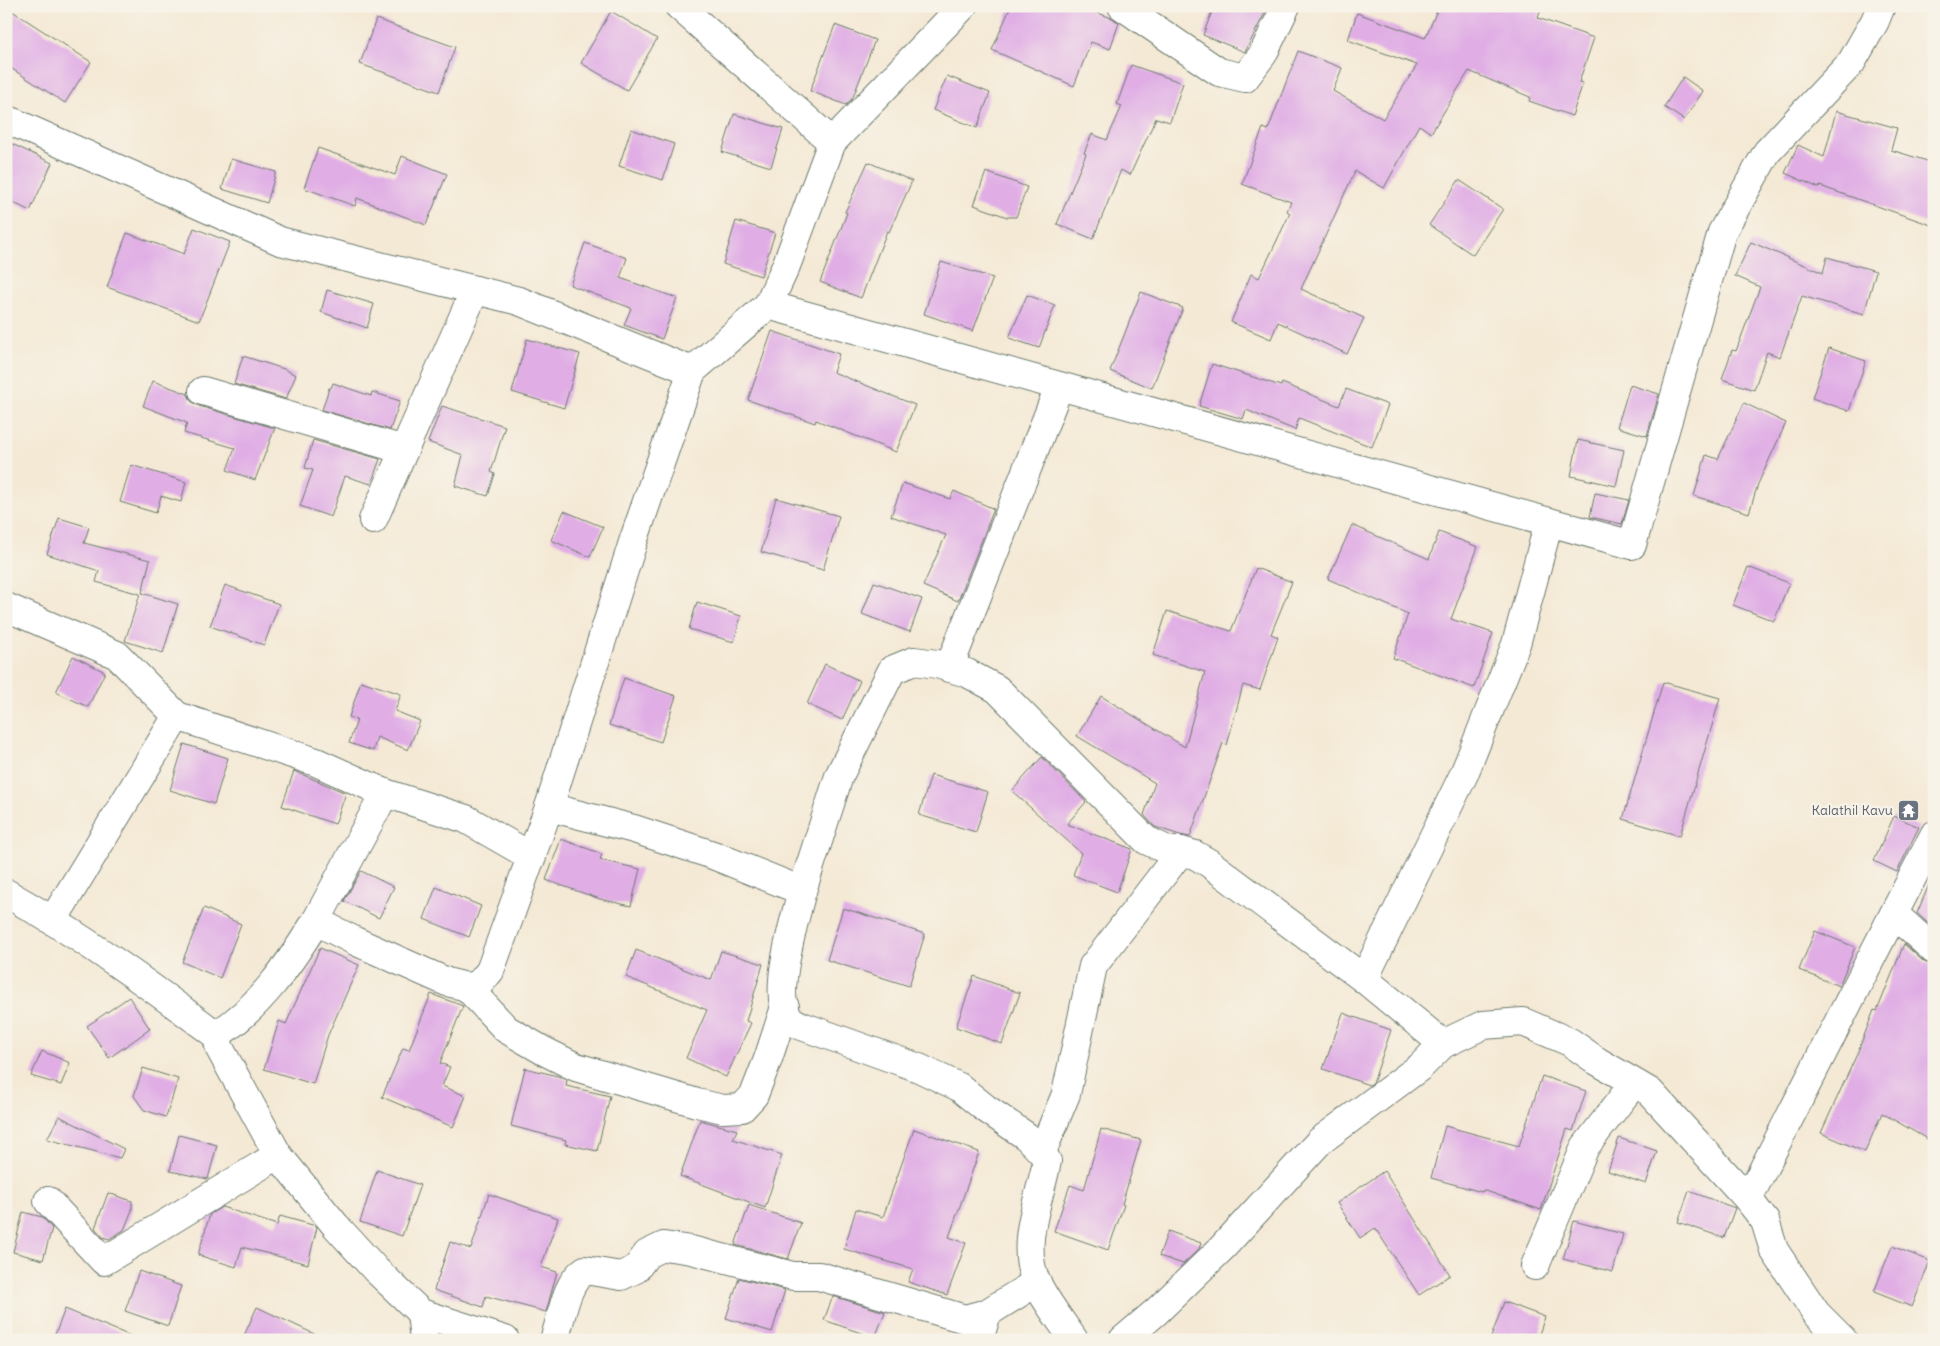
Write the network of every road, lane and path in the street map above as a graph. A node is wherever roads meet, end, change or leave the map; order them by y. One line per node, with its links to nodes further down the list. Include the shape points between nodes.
1 (679, 6): 7 (street)
2 (963, 6): 7 (street)
3 (1122, 6): 4 (street, via 1219,72 1245,78 1263,54)
4 (1286, 6)
5 (1881, 6): 15 (street, via 1851,63 1767,152 1722,232 1632,544)
6 (6, 119): 8 (street, via 280,241)
7 (832, 142): 9 (street, via 786,266)
8 (475, 290): 10 (street, via 519,301); 13 (street)
9 (768, 305): 10 (street); 11 (street)
10 (692, 370): 20 (street, via 634,539)
11 (1059, 387): 15 (street); 17 (street)
12 (203, 391): 13 (street)
13 (404, 450): 14 (street)
14 (373, 520)
15 (1549, 522): 30 (street, via 1516,644 1464,774)
16 (6, 607): 18 (street, via 117,655)
17 (950, 668): 22 (street, via 996,689 1146,840 1169,851); 24 (street, via 914,661 892,670 839,776)
18 (177, 716): 19 (street, via 316,762); 27 (street)
19 (385, 793): 23 (street, via 466,819); 28 (street)
20 (550, 807): 23 (street); 24 (street, via 714,855)
21 (1934, 835): 26 (street)
22 (1181, 851): 30 (street, via 1195,854 1209,863); 36 (street, via 1094,966 1066,1094)
23 (532, 857): 31 (street, via 490,971 480,984)
24 (802, 891): 32 (street, via 783,974)
25 (6, 893): 27 (street)
26 (1894, 914): 29 (street); 38 (street)
27 (53, 920): 33 (street, via 142,979)
28 (316, 921): 31 (street, via 447,982); 33 (street, via 256,1004)
29 (1934, 950)
30 (1364, 979): 34 (street)
31 (467, 987): 32 (street, via 506,1029 576,1067 723,1109 742,1108 754,1095)
32 (785, 1007): 36 (street, via 789,1018 798,1025 919,1068 959,1087 1026,1136)
33 (216, 1034): 37 (street, via 220,1049)
34 (1443, 1044): 35 (street, via 1484,1025 1523,1022 1570,1042); 49 (street, via 1420,1067 1320,1141 1222,1248)
35 (1634, 1083): 38 (street, via 1650,1092); 40 (street, via 1586,1148)
36 (1042, 1152): 41 (street, via 1047,1161 1030,1249)
37 (278, 1155): 39 (street, via 104,1261); 42 (street, via 376,1270)
38 (1748, 1199): 50 (street, via 1765,1221 1774,1250 1816,1313)
39 (48, 1201)
40 (1535, 1266)
41 (1036, 1282): 43 (street); 48 (street)
42 (421, 1312): 44 (street); 45 (street)
43 (987, 1313): 46 (street, via 965,1319 819,1276 794,1276 664,1246 647,1254 636,1268 621,1276 585,1270 578,1275); 47 (street)
44 (424, 1340)
45 (505, 1340)
46 (554, 1340)
47 (979, 1340)
48 (1074, 1340)
49 (1124, 1340)
50 (1843, 1340)

